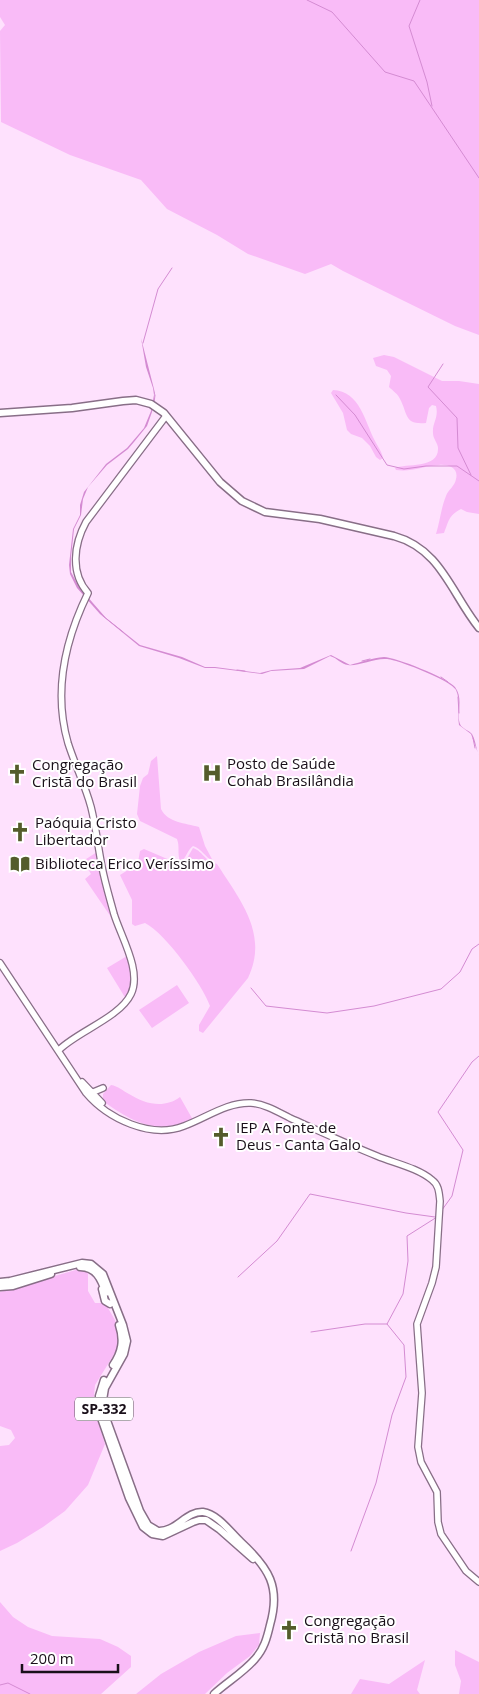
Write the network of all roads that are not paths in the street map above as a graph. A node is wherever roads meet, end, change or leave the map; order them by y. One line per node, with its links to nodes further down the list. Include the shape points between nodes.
1 (0, 413): 2 (main road, via 136,400 154,406)
2 (166, 416): 3 (main road, via 220,482 251,506 394,536 422,549 435,561); 6 (main road, via 86,522 76,549 78,575 87,592 70,625 63,648 58,676 58,709 64,743 87,806 99,870 132,980 124,1000)
3 (479, 628)
4 (0, 957): 6 (main road)
5 (0, 963): 9 (main road, via 86,1093)
6 (60, 1048): 8 (main road)
7 (103, 1088): 8 (main road)
8 (91, 1093): 9 (main road)
9 (122, 1119): 15 (main road, via 151,1129 172,1130 231,1106 258,1104 414,1170 435,1183 440,1200 438,1256 418,1324 422,1393 418,1447 421,1462 437,1492 441,1534 466,1571)
10 (0, 1282): 12 (main road, SP-332, via 77,1263 91,1264 100,1270 127,1341 124,1354 105,1388 103,1405 138,1506 148,1525 158,1531 171,1529)
11 (0, 1287): 13 (main road, SP-332, via 14,1286 78,1267 90,1269 98,1276 105,1301 110,1304 119,1324 122,1341 119,1355 99,1396 98,1406 106,1434 143,1527 152,1534 164,1536)
12 (199, 1512): 13 (main road, via 197,1518); 14 (main road, via 216,1519 250,1550)
13 (186, 1525): 14 (main road, SP-332, via 199,1520 210,1522)
14 (268, 1574): 16 (main road, via 275,1600 264,1646 248,1666)
15 (479, 1582)
16 (214, 1694)

